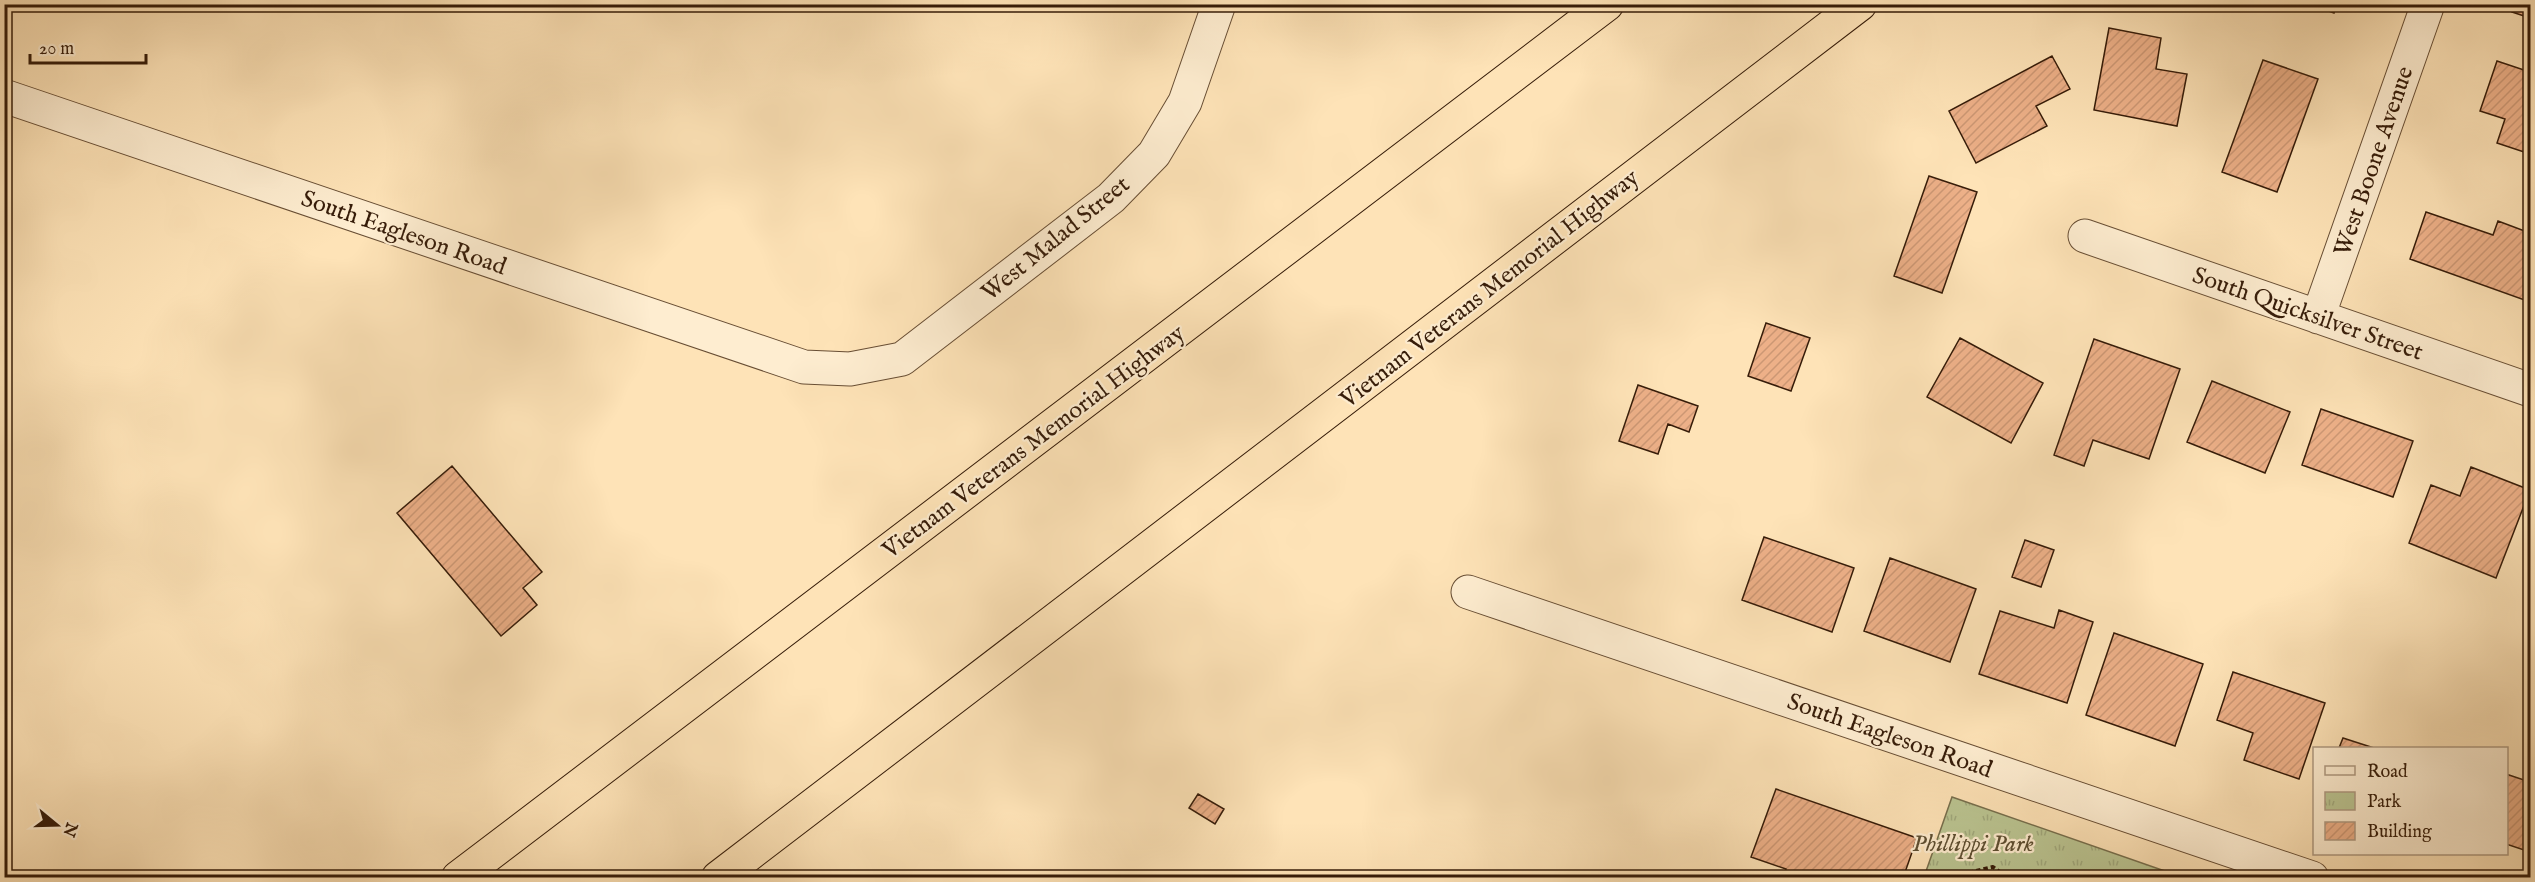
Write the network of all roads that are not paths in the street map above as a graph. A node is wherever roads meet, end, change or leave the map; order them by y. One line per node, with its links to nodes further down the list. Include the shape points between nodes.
1 (1219, 4): 8 (street, West Malad Street, via 1185,102 1154,154 1111,198 902,359 850,369)
2 (1607, 4): 11 (highway, Vietnam Veterans Memorial Highway)
3 (1860, 4): 14 (highway, Vietnam Veterans Memorial Highway)
4 (2428, 4): 7 (street, West Boone Avenue)
5 (4, 96): 8 (street, South Eagleson Road)
6 (2085, 236): 7 (street, South Quicksilver Street)
7 (2318, 317): 9 (street, South Quicksilver Street)
8 (804, 368)
9 (2530, 390)
10 (1468, 592): 15 (street, South Eagleson Road)
11 (546, 810): 12 (highway); 13 (highway, Vietnam Veterans Memorial Highway)
12 (442, 878)
13 (458, 878)
14 (718, 878)
15 (2312, 878)

